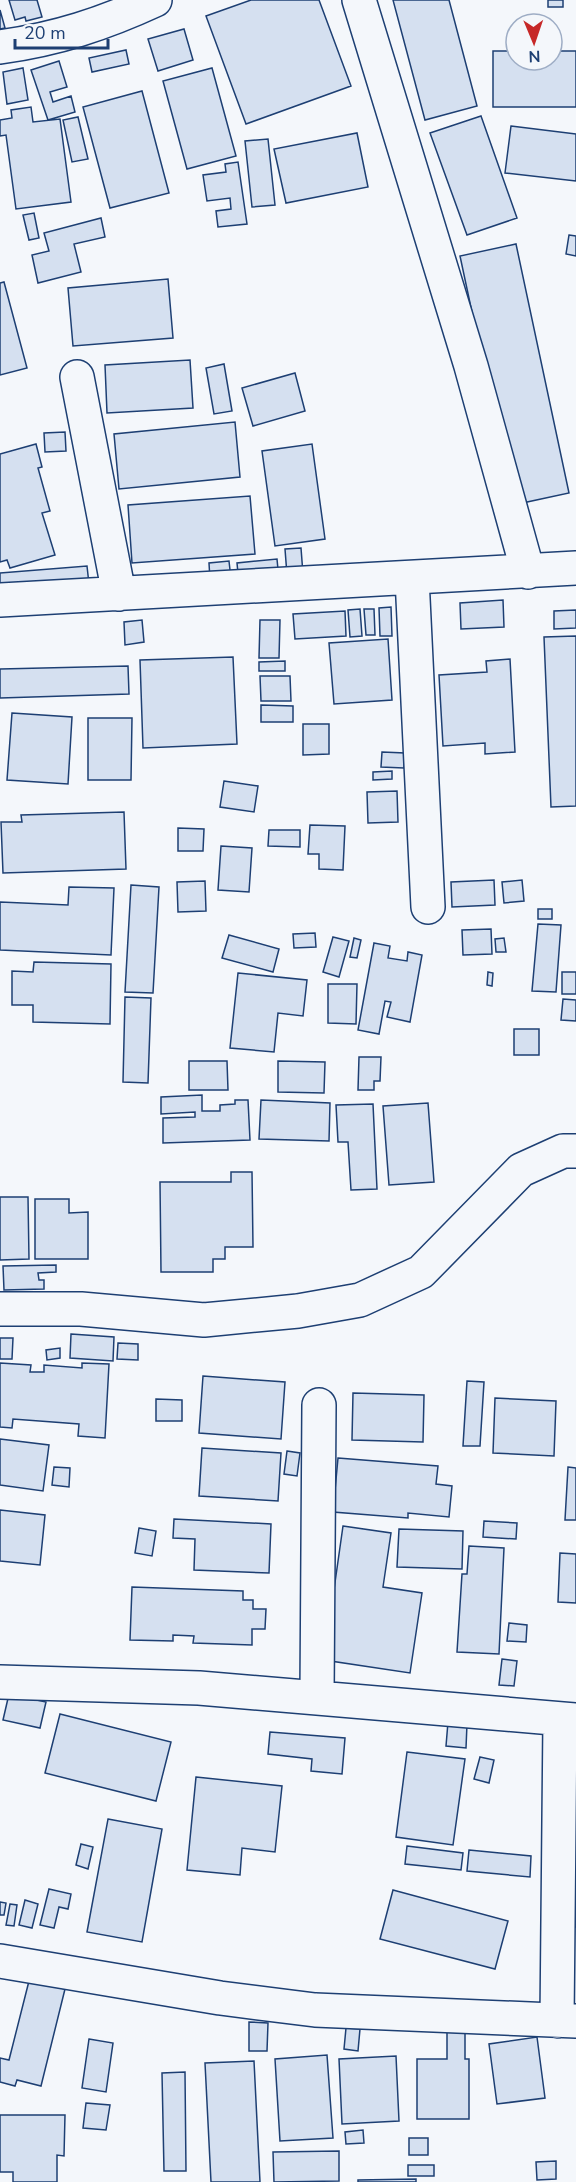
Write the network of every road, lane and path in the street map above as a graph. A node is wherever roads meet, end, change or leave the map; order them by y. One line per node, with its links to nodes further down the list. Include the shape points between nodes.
1 (155, 0): 3 (street, via 109,21 48,40)
2 (359, 0): 6 (street, via 471,366)
3 (0, 47)
4 (77, 377): 8 (street)
5 (576, 568): 6 (street)
6 (528, 572): 7 (street)
7 (412, 578): 8 (street); 10 (street)
8 (119, 594): 9 (street)
9 (0, 600)
10 (428, 907)
11 (576, 1151): 12 (street, via 563,1151 521,1170 421,1272 360,1300 298,1311 204,1320 81,1309)
12 (0, 1309)
13 (319, 1405): 15 (street)
14 (0, 1683): 15 (street, via 199,1688)
15 (317, 1696): 16 (street)
16 (568, 1720): 18 (street)
17 (0, 1961): 18 (street, via 315,2010)
18 (566, 2021)

